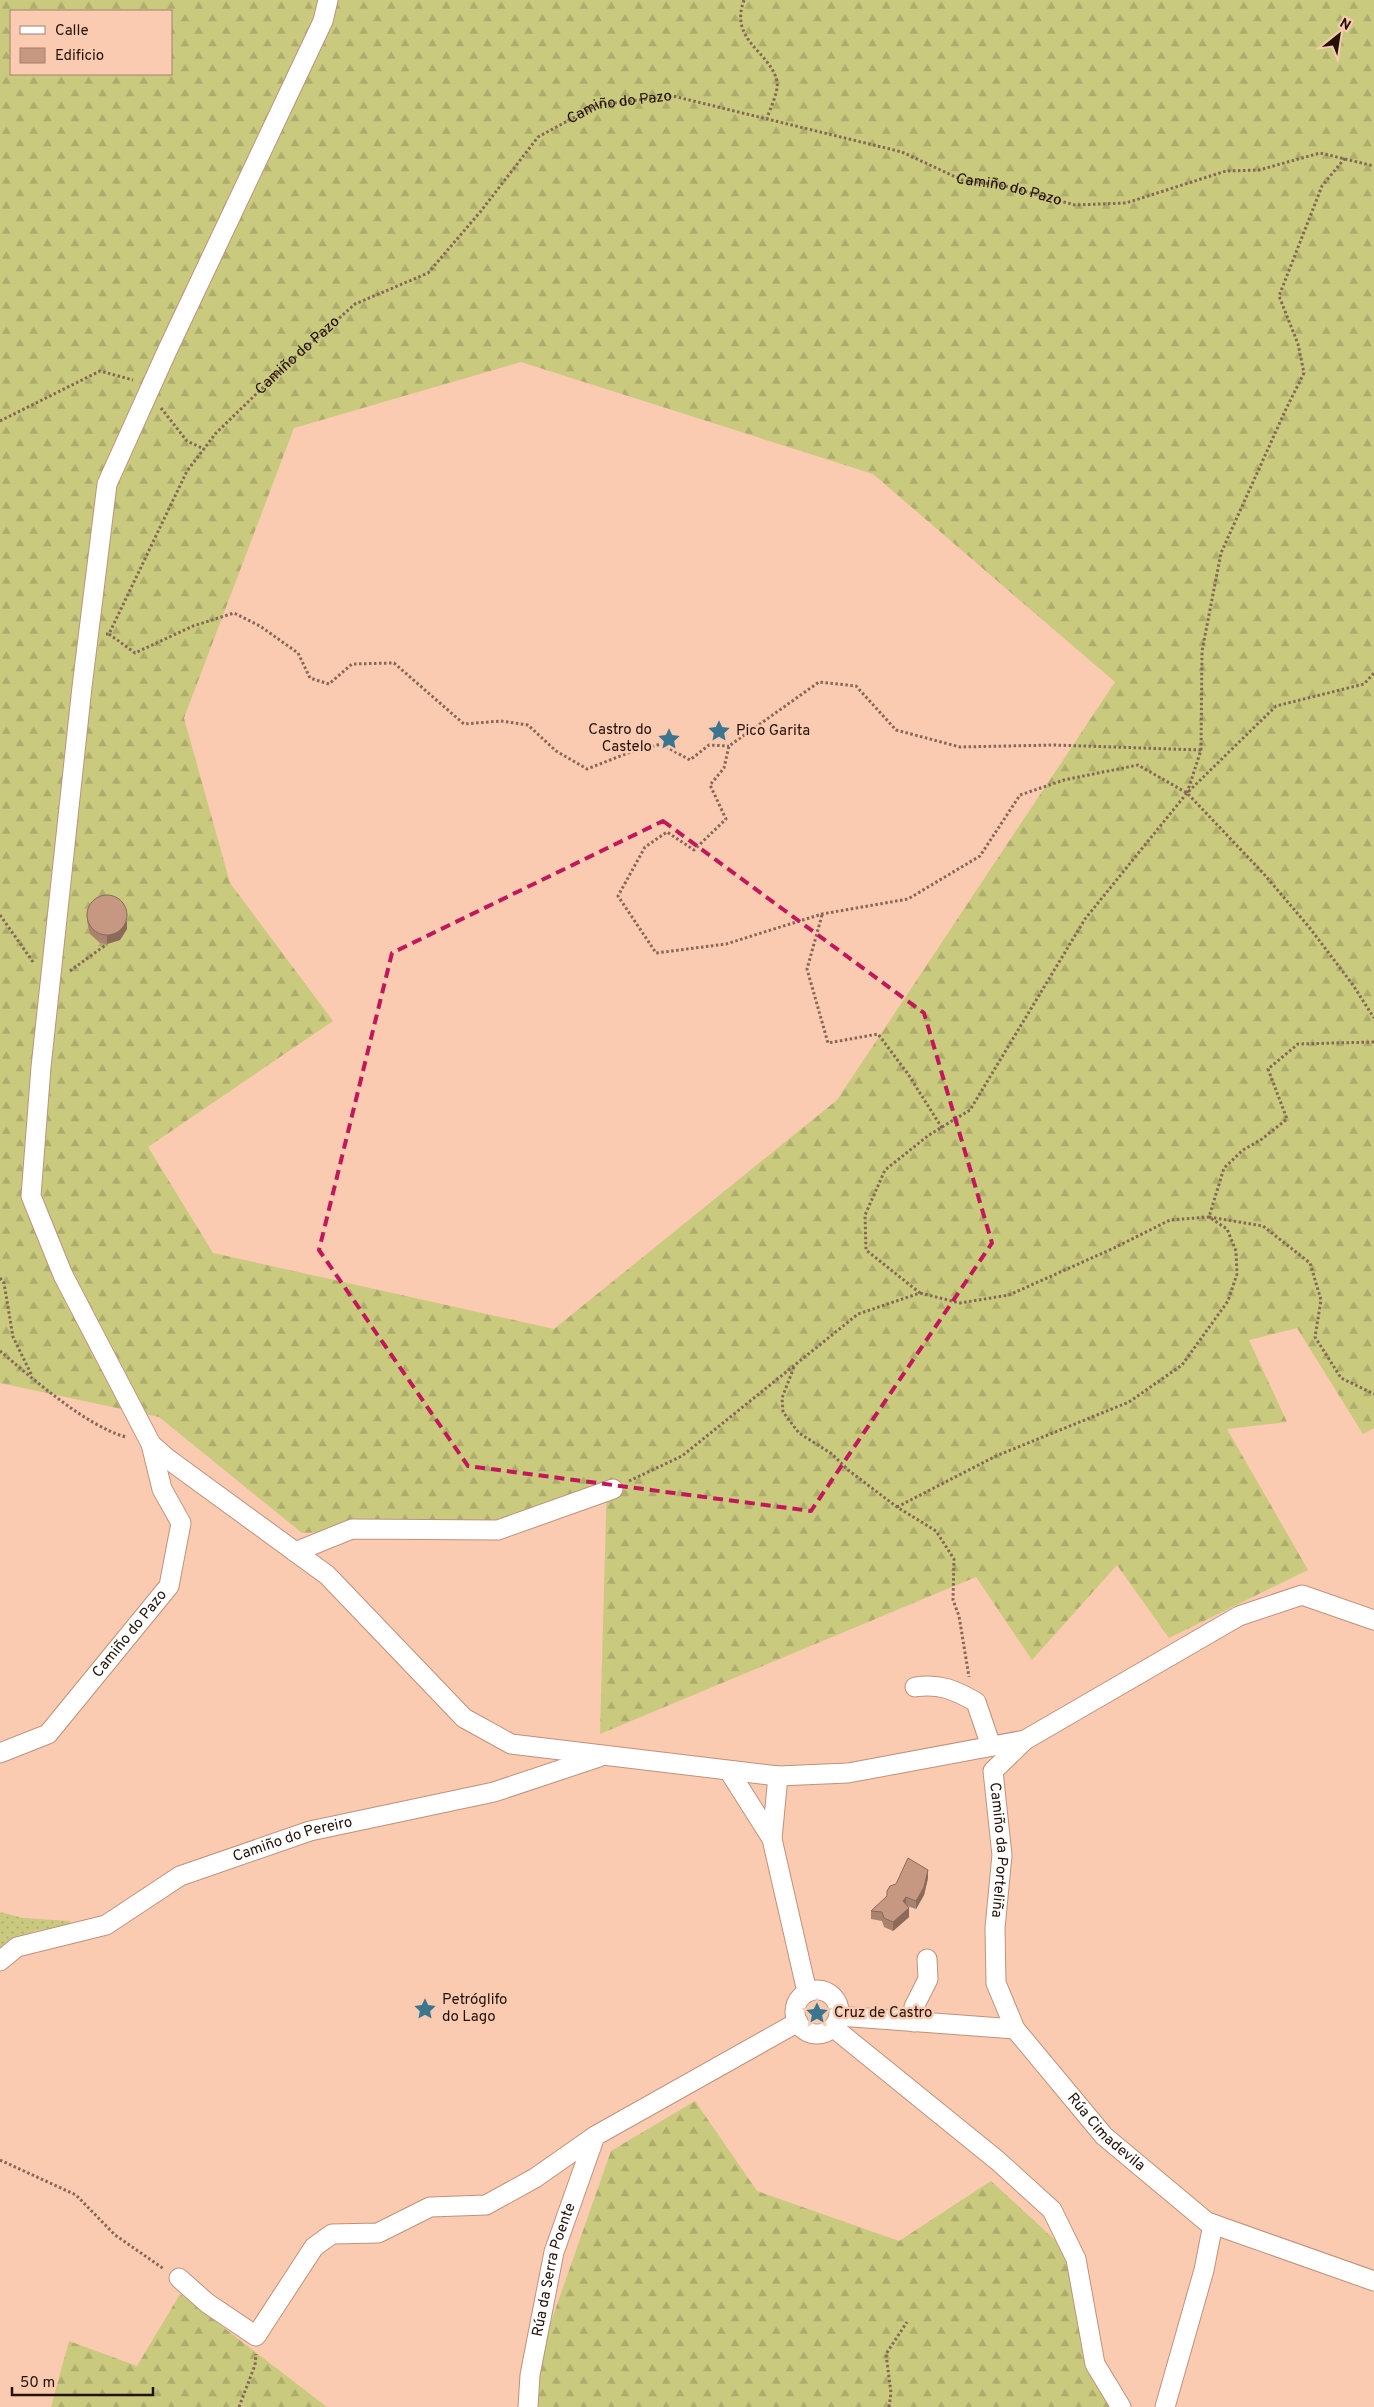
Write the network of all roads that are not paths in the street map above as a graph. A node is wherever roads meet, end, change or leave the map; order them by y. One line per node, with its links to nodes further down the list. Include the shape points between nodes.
1 (328, 0): 2 (street, via 323,21 107,484 88,635 31,1196 64,1275)
2 (151, 1444): 4 (street); 9 (street, Camiño do Pazo, via 162,1489 180,1523 169,1586 48,1734)
3 (612, 1489): 4 (street, via 498,1530 352,1529)
4 (295, 1552): 10 (street, via 327,1575 464,1718 511,1744)
5 (1374, 1620): 7 (street, via 1302,1595 1239,1616)
6 (915, 1687): 8 (street, via 952,1688 976,1702)
7 (1026, 1740): 8 (street); 20 (street, Camiño da Porteliña, via 993,1771 1002,1855 995,1928 996,1983)
8 (991, 1746): 12 (street, via 848,1773)
9 (0, 1753)
10 (603, 1756): 11 (street); 15 (street, Camiño do Pereiro, via 494,1792 301,1834 180,1876 106,1925 16,1947)
11 (729, 1771): 12 (street); 13 (street)
12 (778, 1776): 13 (street)
13 (772, 1839): 16 (street)
14 (927, 1960): 19 (street, via 928,1979 914,2007)
15 (0, 1962)
16 (807, 1992): 17 (street, via 795,2009); 18 (street, via 821,1990 834,1997 840,2009)
17 (798, 2022): 18 (street, via 814,2034 828,2032); 21 (street)
18 (836, 2022): 19 (street); 26 (street, via 1052,2210 1076,2259 1095,2364)
19 (914, 2022): 20 (street)
20 (1015, 2029): 22 (street, Rúa Cimadevila, via 1104,2136)
21 (595, 2136): 23 (street, via 535,2178 486,2205 430,2208 378,2233 332,2234 314,2247 256,2336 207,2304); 25 (street, Rúa da Serra Poente, via 554,2252 530,2375)
22 (1213, 2224): 24 (street, Rúa Cimadevila); 27 (street, via 1204,2270)
23 (179, 2278)
24 (1374, 2281)
25 (528, 2407)
26 (1121, 2407)
27 (1165, 2407)

